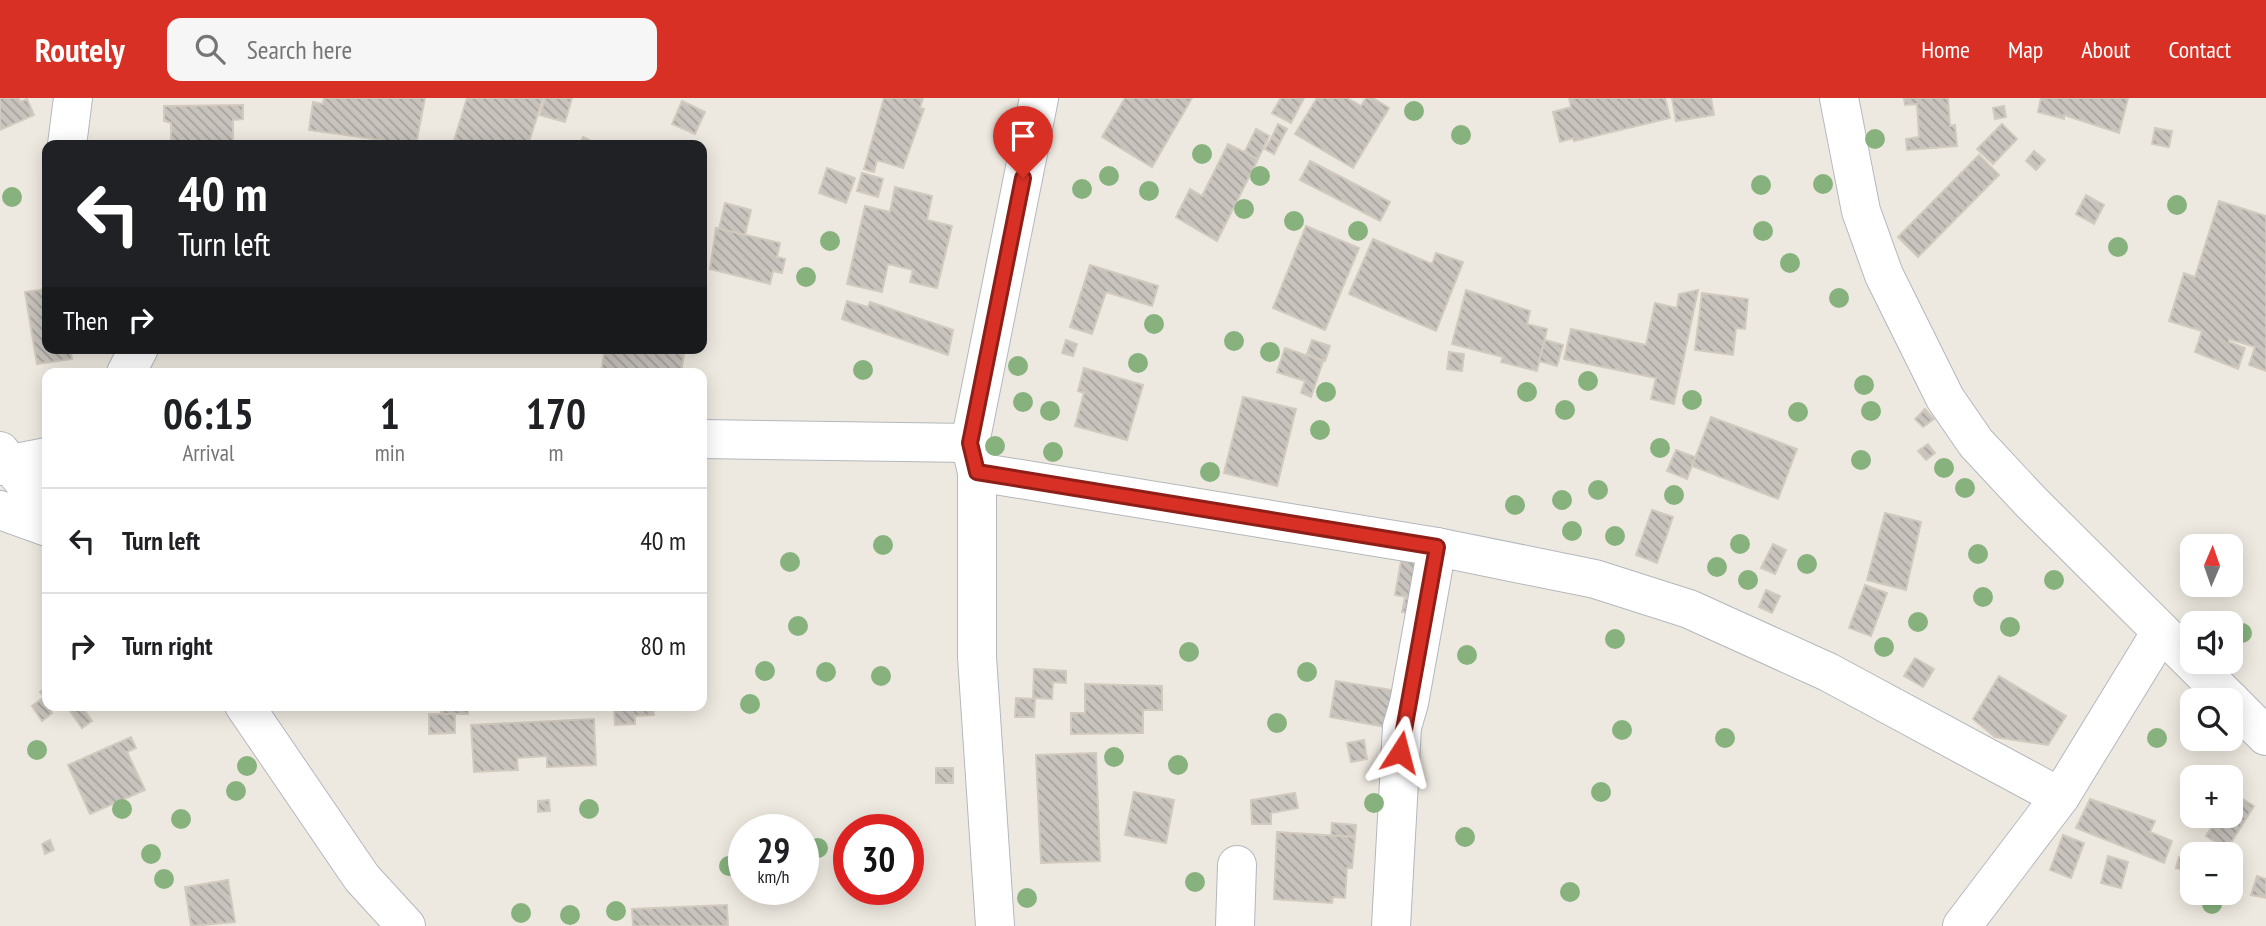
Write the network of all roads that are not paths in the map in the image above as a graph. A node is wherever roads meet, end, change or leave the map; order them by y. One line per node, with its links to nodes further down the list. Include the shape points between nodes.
1 (73, 98): 4 (street)
2 (1039, 98): 7 (street)
3 (1839, 98): 13 (street, via 1861,211 1884,275 1945,398 1976,443)
4 (69, 140)
5 (707, 439): 7 (street)
6 (42, 457): 8 (street)
7 (974, 458): 12 (street); 21 (street, via 977,657)
8 (3, 460): 9 (street)
9 (42, 506)
10 (0, 510): 11 (street)
11 (42, 525)
12 (1437, 547): 18 (street, via 1595,579 1689,609 1828,672); 23 (street, via 1402,727)
13 (2161, 632): 14 (street); 18 (street)
14 (2218, 688)
15 (248, 711): 20 (street, via 362,878)
16 (2243, 713): 17 (street)
17 (2266, 736)
18 (2060, 797): 24 (street)
19 (1237, 865): 22 (street)
20 (406, 926)
21 (995, 926)
22 (1235, 926)
23 (1391, 926)
24 (1962, 926)

